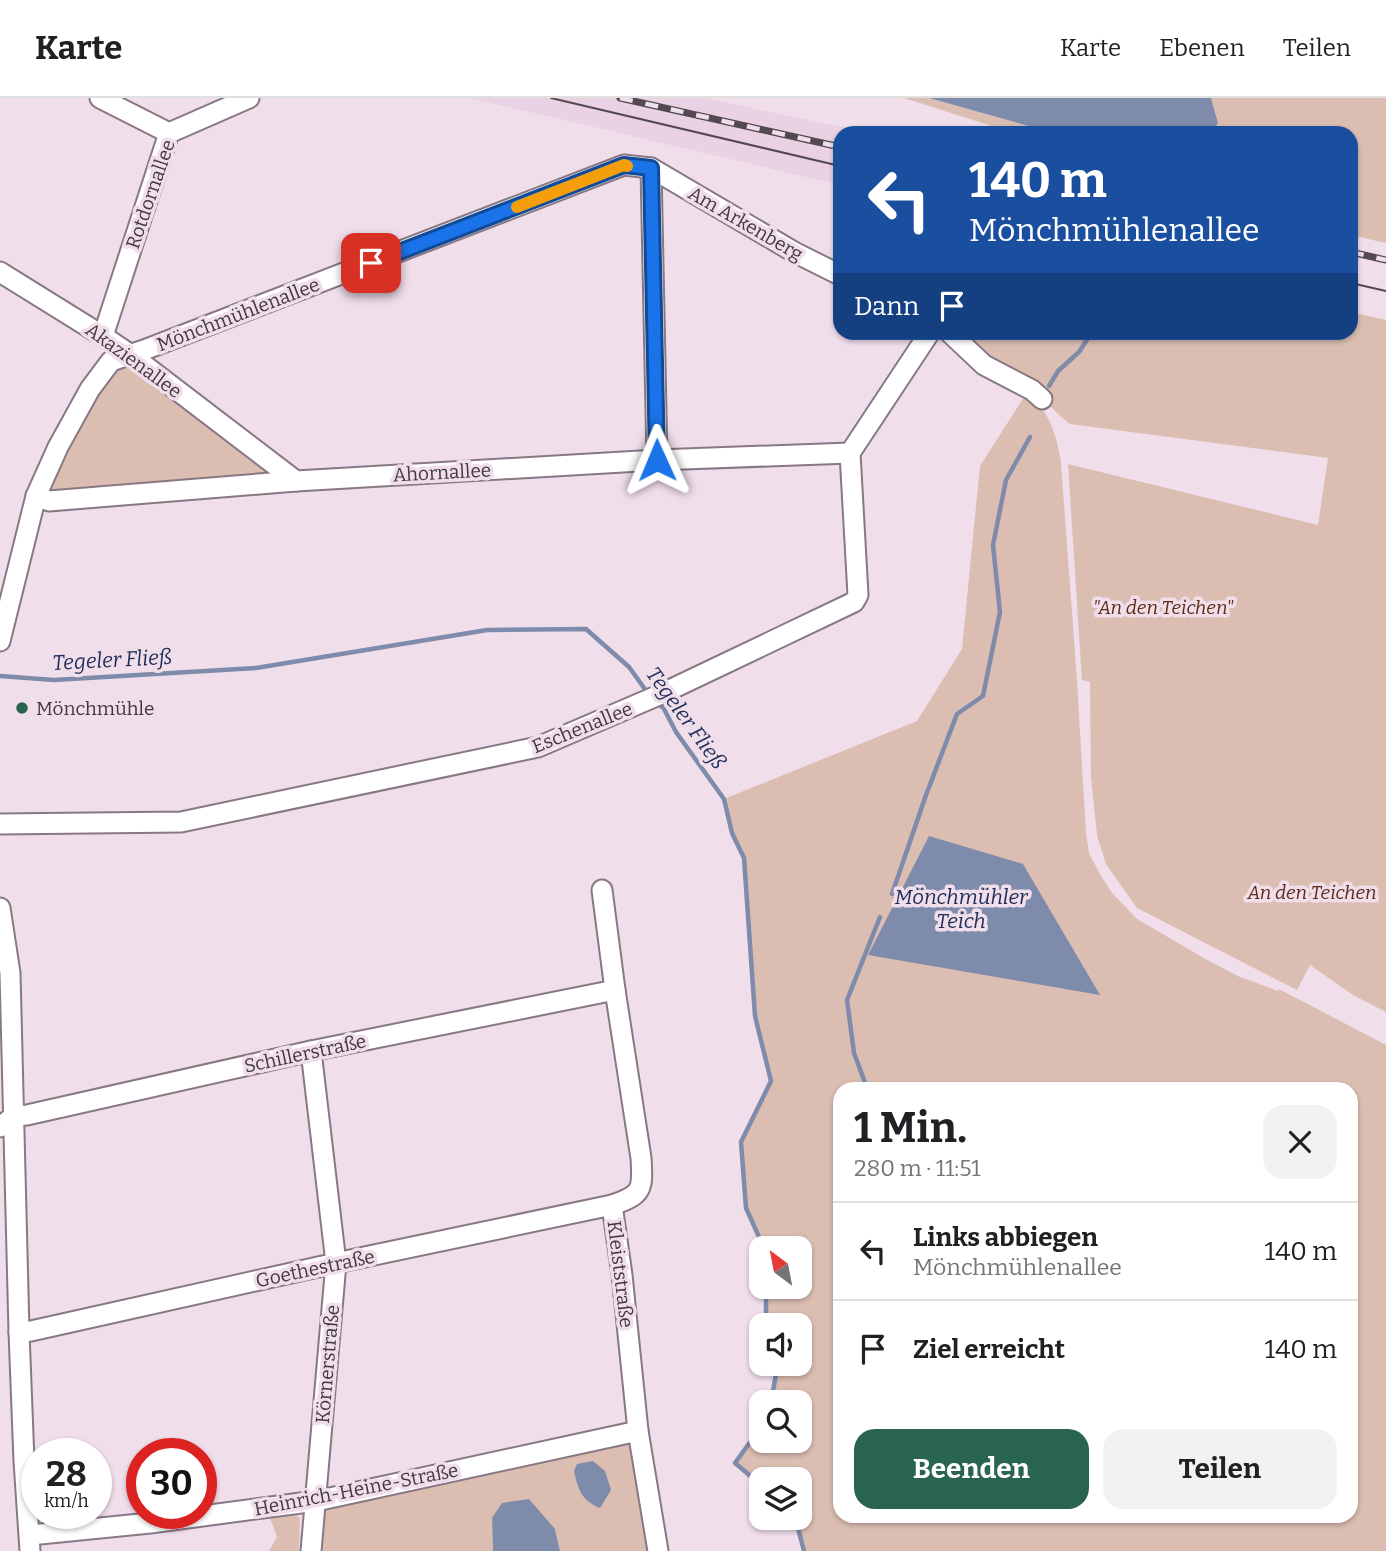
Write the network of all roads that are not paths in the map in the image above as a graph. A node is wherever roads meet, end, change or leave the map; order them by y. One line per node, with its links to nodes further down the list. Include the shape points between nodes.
1 (100, 98): 3 (street)
2 (249, 98): 3 (street, Rotdornallee)
3 (169, 133): 7 (street, Rotdornallee)
4 (651, 168): 6 (street, Am Arkenberg); 10 (street, Mönchmühlenallee, via 624,165); 13 (street)
5 (0, 272): 7 (street, Akazienallee)
6 (833, 272)
7 (103, 336): 10 (street, Akazienallee)
8 (925, 340): 12 (street)
9 (957, 340): 11 (street, via 984,365)
10 (131, 355): 14 (street, Akazienallee); 15 (street, Mönchmühlenallee, via 111,361 90,389)
11 (1042, 399)
12 (850, 453): 13 (street, Ahornallee); 17 (street, Eschenallee, via 858,595 854,602 652,698 538,747 181,822)
13 (657, 460): 14 (street, Ahornallee)
14 (296, 481): 15 (street, Ahornallee, via 49,501)
15 (36, 496): 16 (street, Mönchmühlenallee)
16 (1, 633)
17 (0, 824)
18 (602, 890): 20 (street, Kleiststraße)
19 (0, 908): 22 (street, via 10,973)
20 (615, 990): 21 (street, Schillerstraße); 23 (street, Kleiststraße, via 642,1184 632,1199)
21 (311, 1051): 22 (street, Schillerstraße); 24 (street, Körnerstraße)
22 (7, 1122): 25 (street)
23 (612, 1205): 24 (street, Goethestraße); 26 (street, Kleiststraße)
24 (336, 1263): 25 (street, Goethestraße); 27 (street, Körnerstraße)
25 (19, 1332): 28 (street)
26 (638, 1431): 27 (street, Heinrich-Heine-Straße); 30 (street, Kleiststraße)
27 (316, 1500): 28 (street, Heinrich-Heine-Straße); 29 (street, Körnerstraße)
28 (30, 1543)
29 (312, 1551)
30 (658, 1551)

